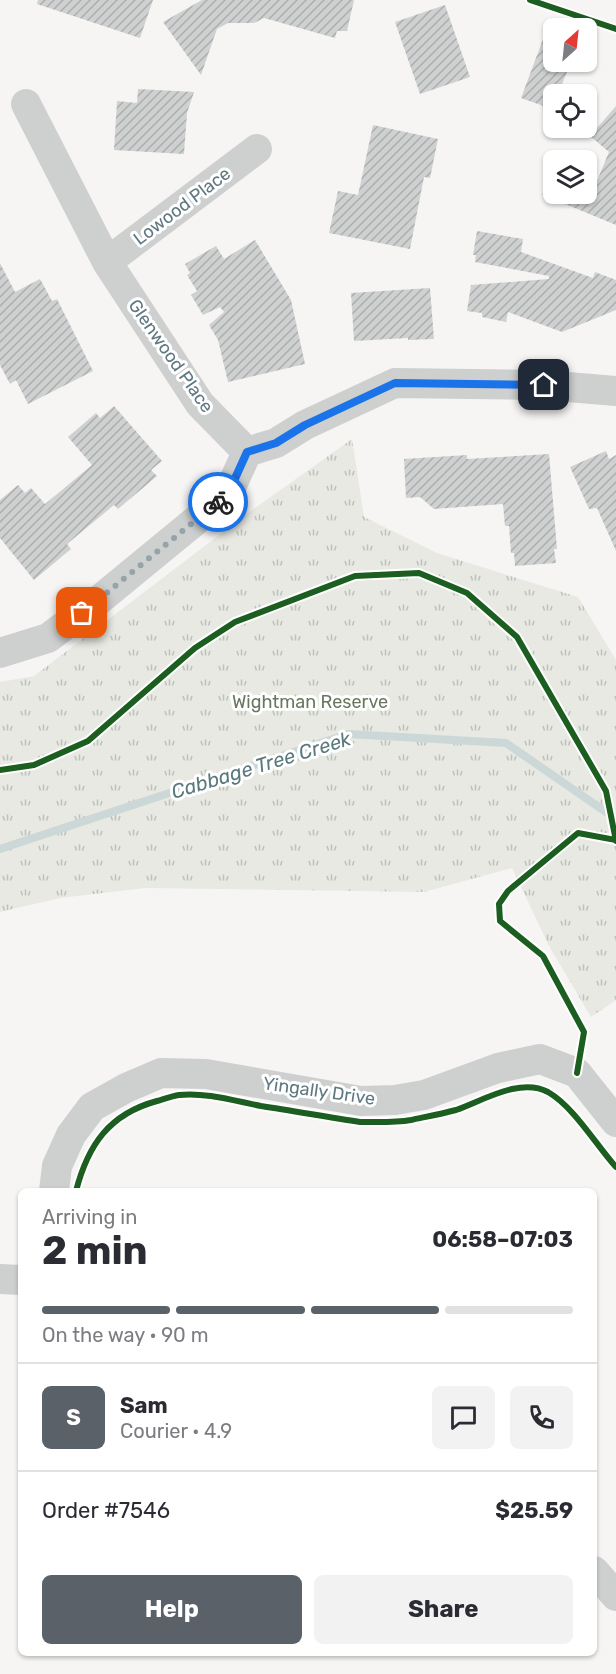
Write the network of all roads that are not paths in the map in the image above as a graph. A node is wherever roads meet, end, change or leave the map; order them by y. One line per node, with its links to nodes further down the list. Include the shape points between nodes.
1 (26, 104): 3 (street, Glenwood Place)
2 (257, 149): 3 (street, Lowood Place)
3 (107, 262): 5 (street, Glenwood Place, via 200,404)
4 (616, 392): 5 (street, via 544,385 395,383 305,425 276,443)
5 (247, 452): 6 (street, via 228,494 99,600 48,638)
6 (0, 653)
7 (616, 1122): 8 (street, Yingally Drive, via 577,1073 540,1059 498,1068 424,1095 361,1101 206,1074 161,1073 92,1107 71,1136 57,1166)
8 (54, 1188)
9 (0, 1280): 10 (street)
10 (18, 1280)
11 (597, 1574): 12 (street)
12 (616, 1596)

